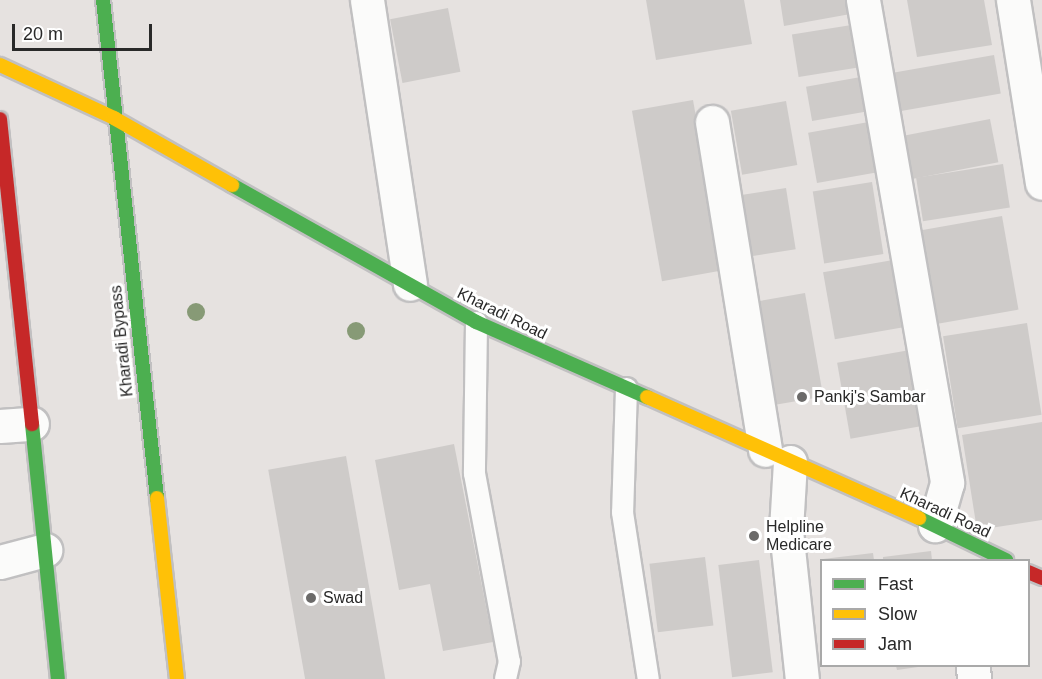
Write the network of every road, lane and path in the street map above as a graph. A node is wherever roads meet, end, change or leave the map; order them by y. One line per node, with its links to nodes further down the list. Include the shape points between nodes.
1 (103, 0): 6 (main road, Kharadi Bypass)
2 (367, 0): 11 (street)
3 (863, 0): 17 (street, via 947,483)
4 (1013, 0): 9 (street)
5 (0, 65): 6 (main road, Kharadi Road)
6 (114, 118): 11 (main road, Kharadi Road); 22 (main road, Kharadi Bypass)
7 (0, 119): 10 (main road)
8 (712, 122): 16 (street)
9 (1042, 183)
10 (4, 203): 14 (main road)
11 (410, 284): 12 (main road, Kharadi Road)
12 (476, 322): 13 (main road, Kharadi Road); 23 (lane, via 474,473 509,661)
13 (626, 388): 16 (main road, Kharadi Road); 24 (lane, via 622,512)
14 (32, 424): 15 (street); 18 (main road)
15 (0, 426)
16 (777, 456): 17 (main road, Kharadi Road); 25 (street)
17 (935, 525): 19 (main road, Kharadi Road)
18 (45, 550): 20 (street); 21 (main road)
19 (994, 558)
20 (0, 562)
21 (58, 679)
22 (177, 679)
23 (505, 679)
24 (648, 679)
25 (802, 679)

